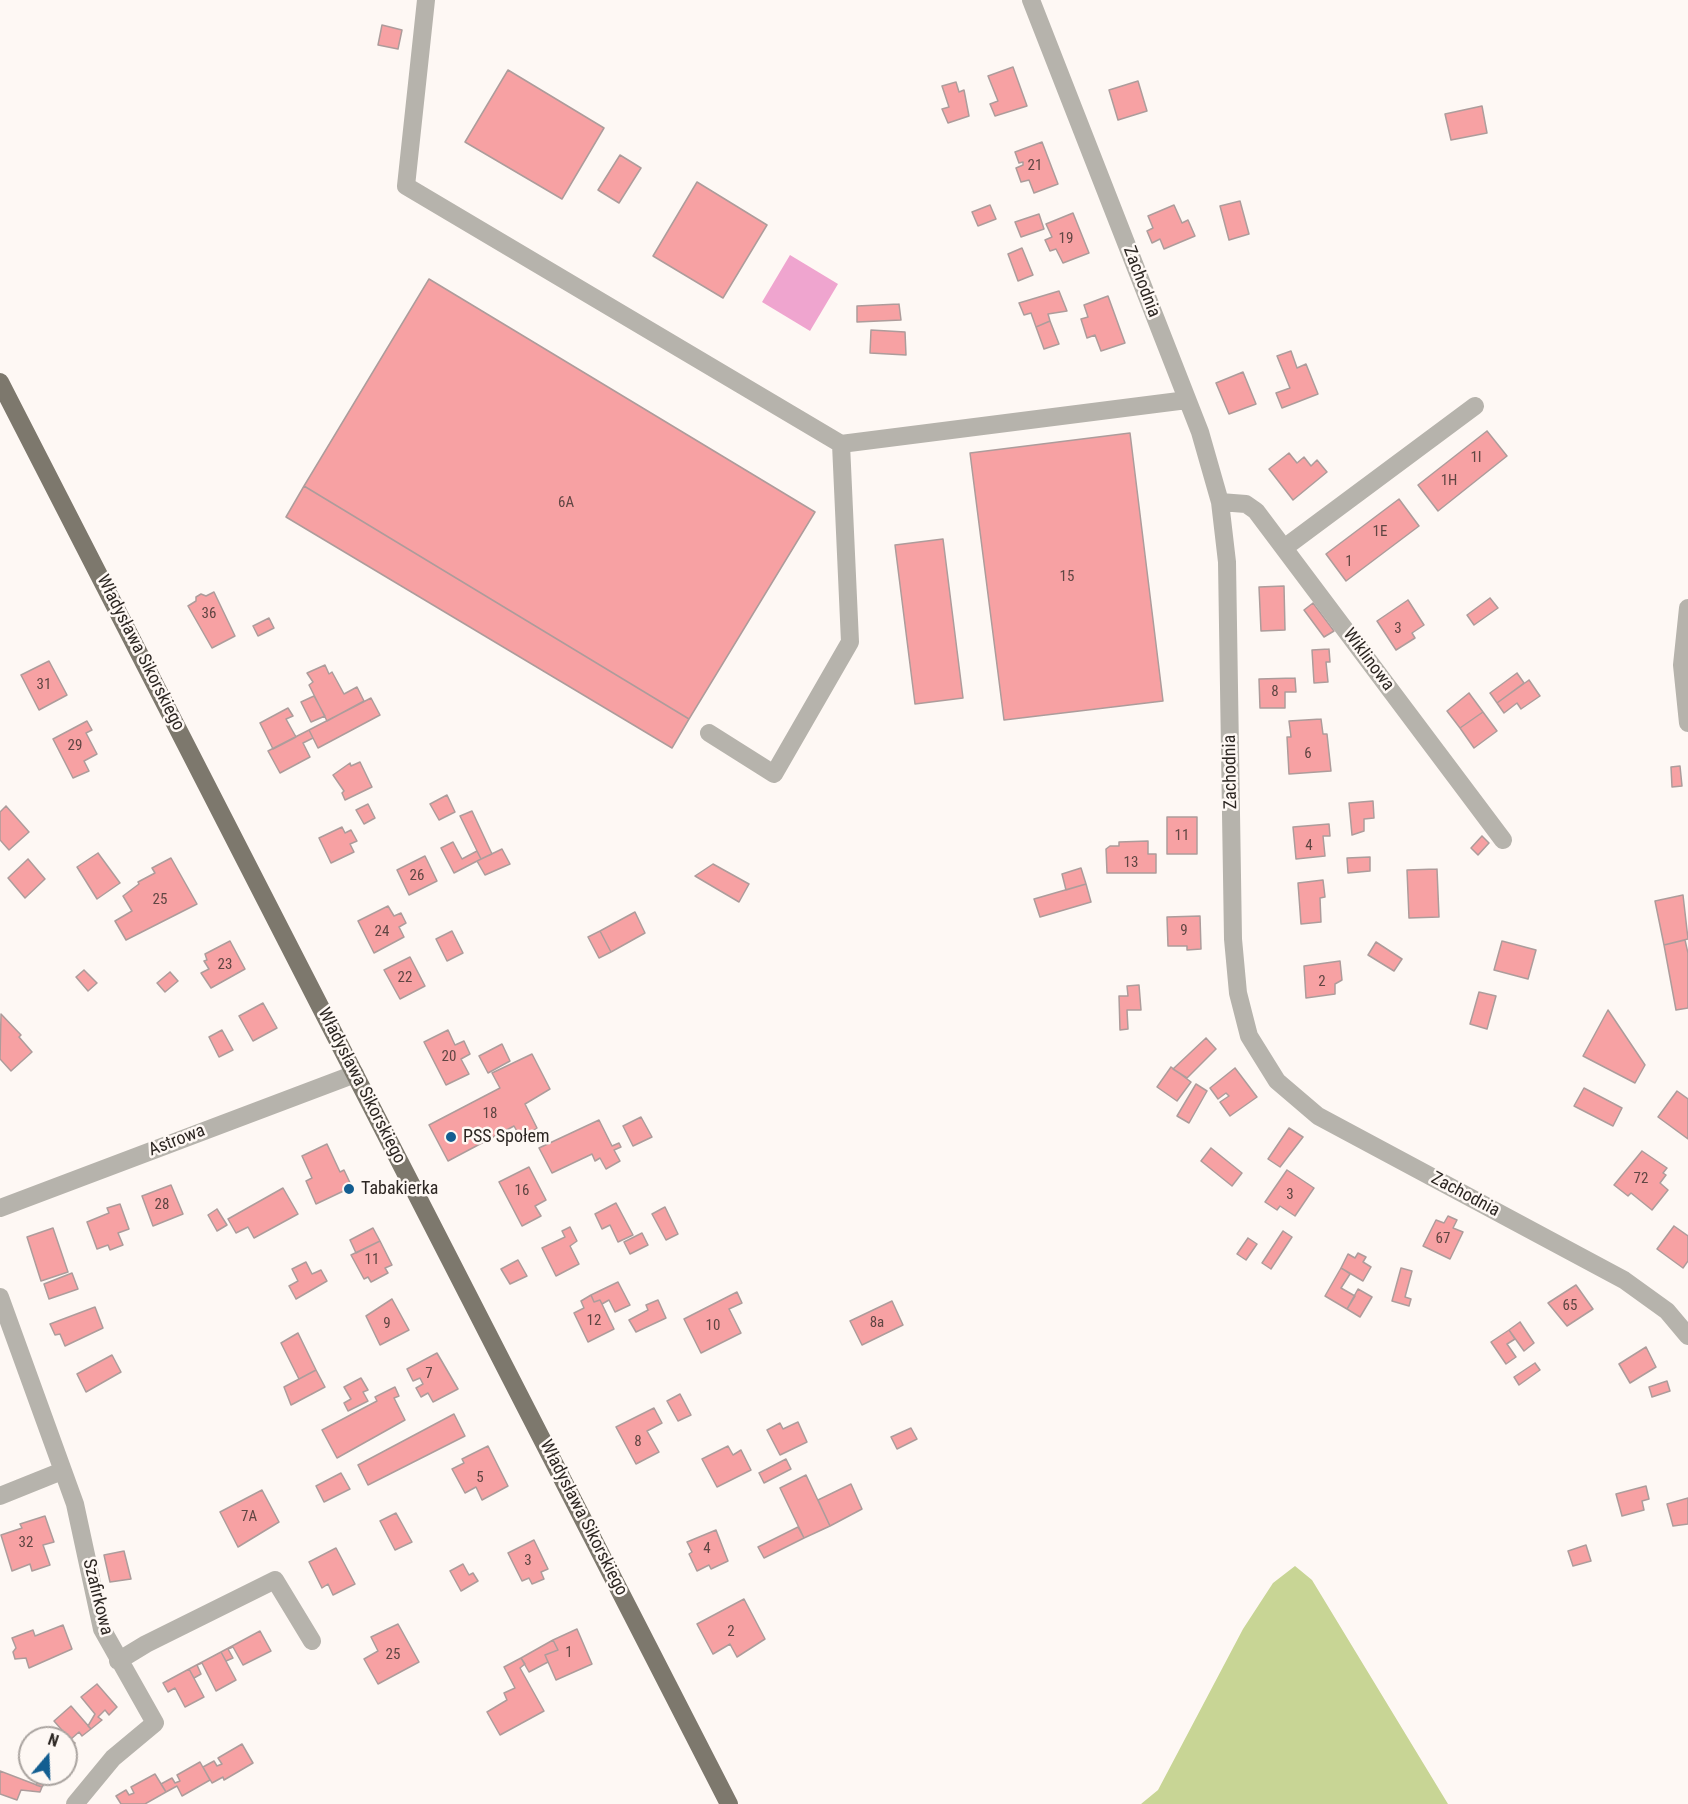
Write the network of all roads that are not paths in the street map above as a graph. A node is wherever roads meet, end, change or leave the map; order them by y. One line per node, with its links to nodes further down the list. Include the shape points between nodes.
1 (426, 0): 6 (street, via 406,186)
2 (1031, 0): 4 (street, Zachodnia)
3 (0, 382): 13 (main road, Władysława Sikorskiego)
4 (1187, 400): 6 (street); 7 (street, Zachodnia)
5 (1475, 406): 8 (street)
6 (841, 444): 11 (street, via 850,642 774,774)
7 (1221, 502): 8 (street, Wiklinowa, via 1252,507); 16 (street, Zachodnia, via 1227,562 1235,966 1243,1017 1257,1052 1277,1081 1318,1116 1624,1280 1667,1311)
8 (1284, 548): 12 (street, Wiklinowa)
9 (1688, 608): 10 (street, via 1682,665)
10 (1688, 723)
11 (709, 733)
12 (1503, 840)
13 (355, 1074): 14 (street, Astrowa); 21 (main road, Władysława Sikorskiego)
14 (0, 1208)
15 (0, 1297): 17 (street, Szafirkowa)
16 (1688, 1336)
17 (62, 1471): 18 (street); 20 (street, Szafirkowa, via 75,1504 102,1629)
18 (0, 1496)
19 (312, 1641): 20 (street, Szafirkowa, via 274,1580)
20 (118, 1661): 22 (street, via 154,1723 112,1758)
21 (725, 1797)
22 (75, 1804)

